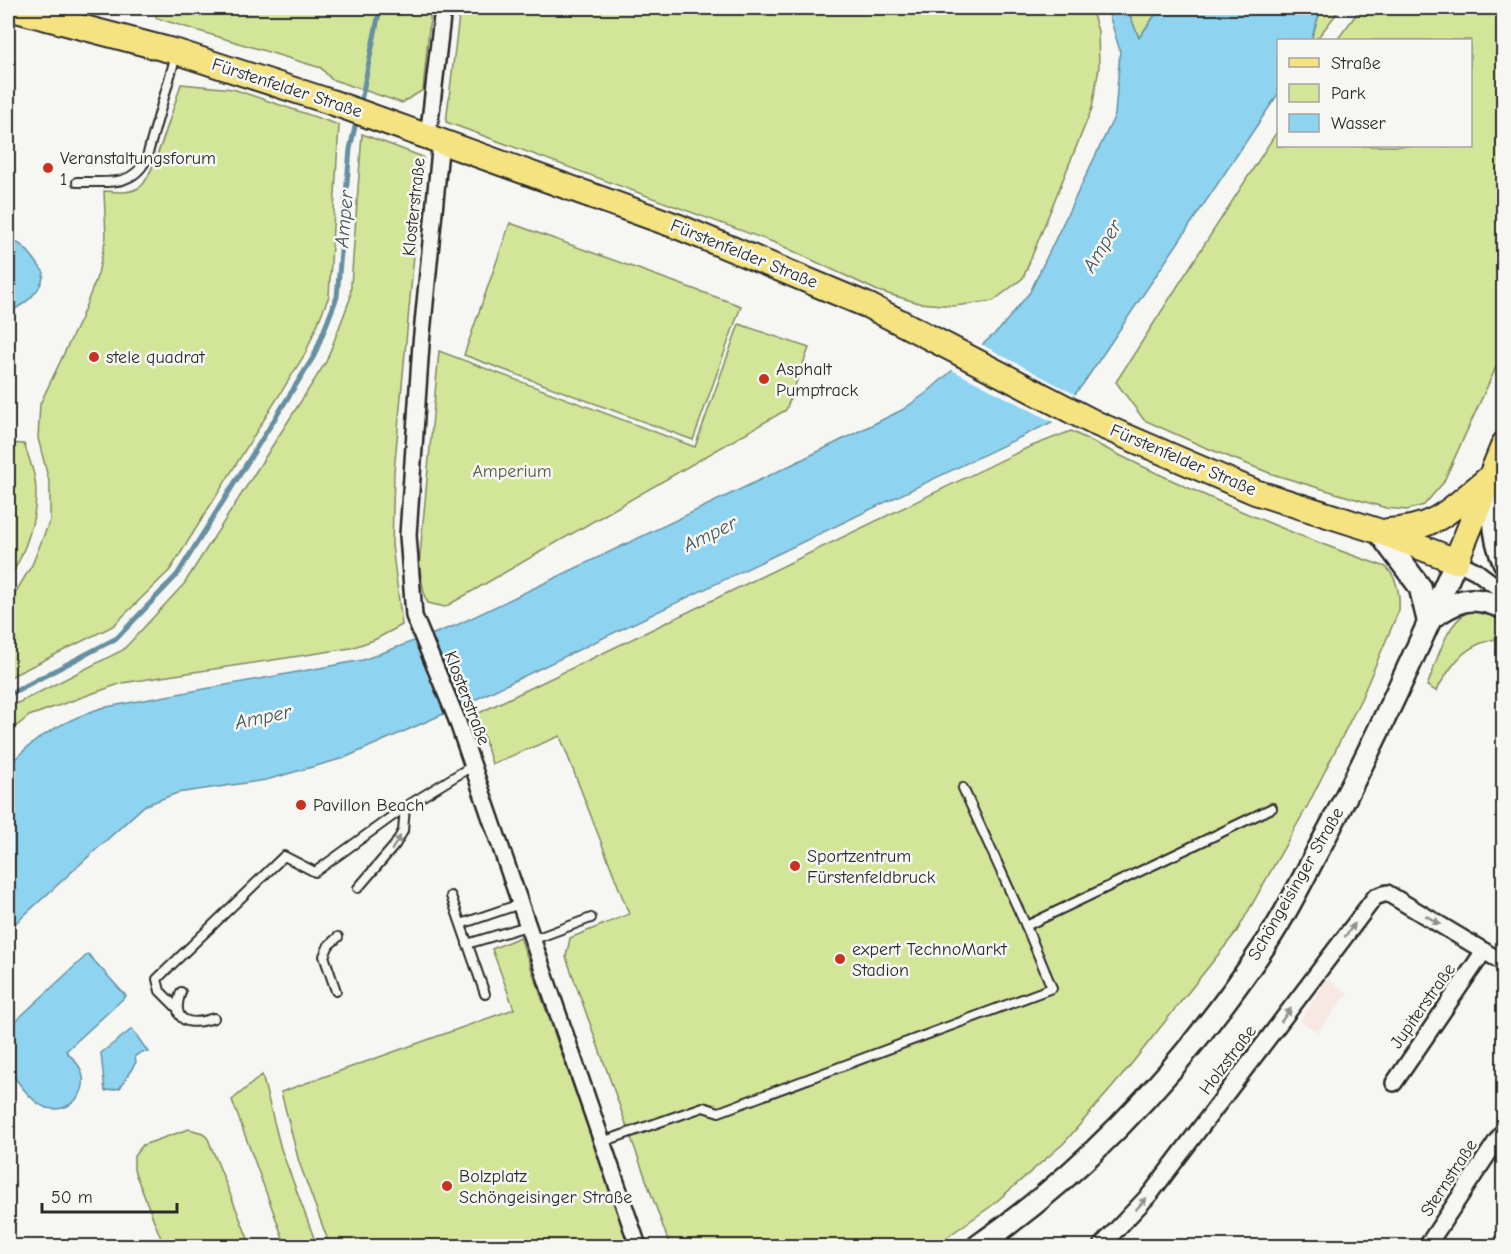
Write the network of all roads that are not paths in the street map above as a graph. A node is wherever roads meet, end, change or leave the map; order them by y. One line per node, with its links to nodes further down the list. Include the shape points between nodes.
1 (8, 8): 3 (main road, Fürstenfelder Straße)
2 (443, 8): 4 (street, Klosterstraße, via 430,121)
3 (177, 52): 4 (main road, Fürstenfelder Straße); 5 (lane, via 140,171 131,179 120,181)
4 (434, 138): 8 (main road, Fürstenfelder Straße, via 679,227 869,306 1077,414 1255,492); 14 (street, Klosterstraße, via 408,535 414,616)
5 (77, 182)
6 (1502, 448): 7 (main road, Schöngeisinger Straße); 10 (street, via 1492,524)
7 (1490, 478): 8 (main road, via 1429,525); 9 (main road, Schöngeisinger Straße)
8 (1378, 531): 9 (main road, Fürstenfelder Straße); 13 (street, via 1420,587)
9 (1456, 561): 11 (street); 13 (street, Schöngeisinger Straße)
10 (1503, 562)
11 (1503, 592)
12 (1503, 608): 13 (street, via 1485,600 1466,599)
13 (1428, 620): 38 (street, Schöngeisinger Straße, via 1336,816 1270,937 1233,990 1123,1124 1035,1203)
14 (472, 766): 16 (lane); 20 (street, Klosterstraße)
15 (963, 788): 23 (lane)
16 (405, 807): 18 (lane, one-way to 16, via 395,845 403,831); 32 (lane, via 315,872 284,856 157,979 160,991)
17 (1272, 808): 23 (lane)
18 (358, 888)
19 (451, 896): 22 (lane)
20 (520, 904): 22 (lane); 24 (street, Klosterstraße)
21 (591, 918): 24 (lane)
22 (460, 924): 26 (lane)
23 (1026, 926): 36 (lane, via 1052,988 719,1112 703,1107)
24 (530, 933): 26 (lane); 36 (street, Klosterstraße)
25 (338, 937): 29 (lane, via 324,956)
26 (467, 944): 31 (lane)
27 (1484, 951): 28 (street); 34 (street, Jupiterstraße); 39 (street, Holzstraße, one-way to 27, via 1151,1193 1370,903 1382,893 1387,892)
28 (1503, 963)
29 (336, 991)
30 (181, 992): 32 (lane)
31 (485, 994)
32 (176, 1007): 33 (lane, via 187,1022)
33 (214, 1018)
34 (1394, 1083)
35 (1503, 1130): 40 (street, Sternstraße)
36 (602, 1142): 37 (street, Klosterstraße)
37 (638, 1246)
38 (978, 1246)
39 (1101, 1246)
40 (1427, 1246)

